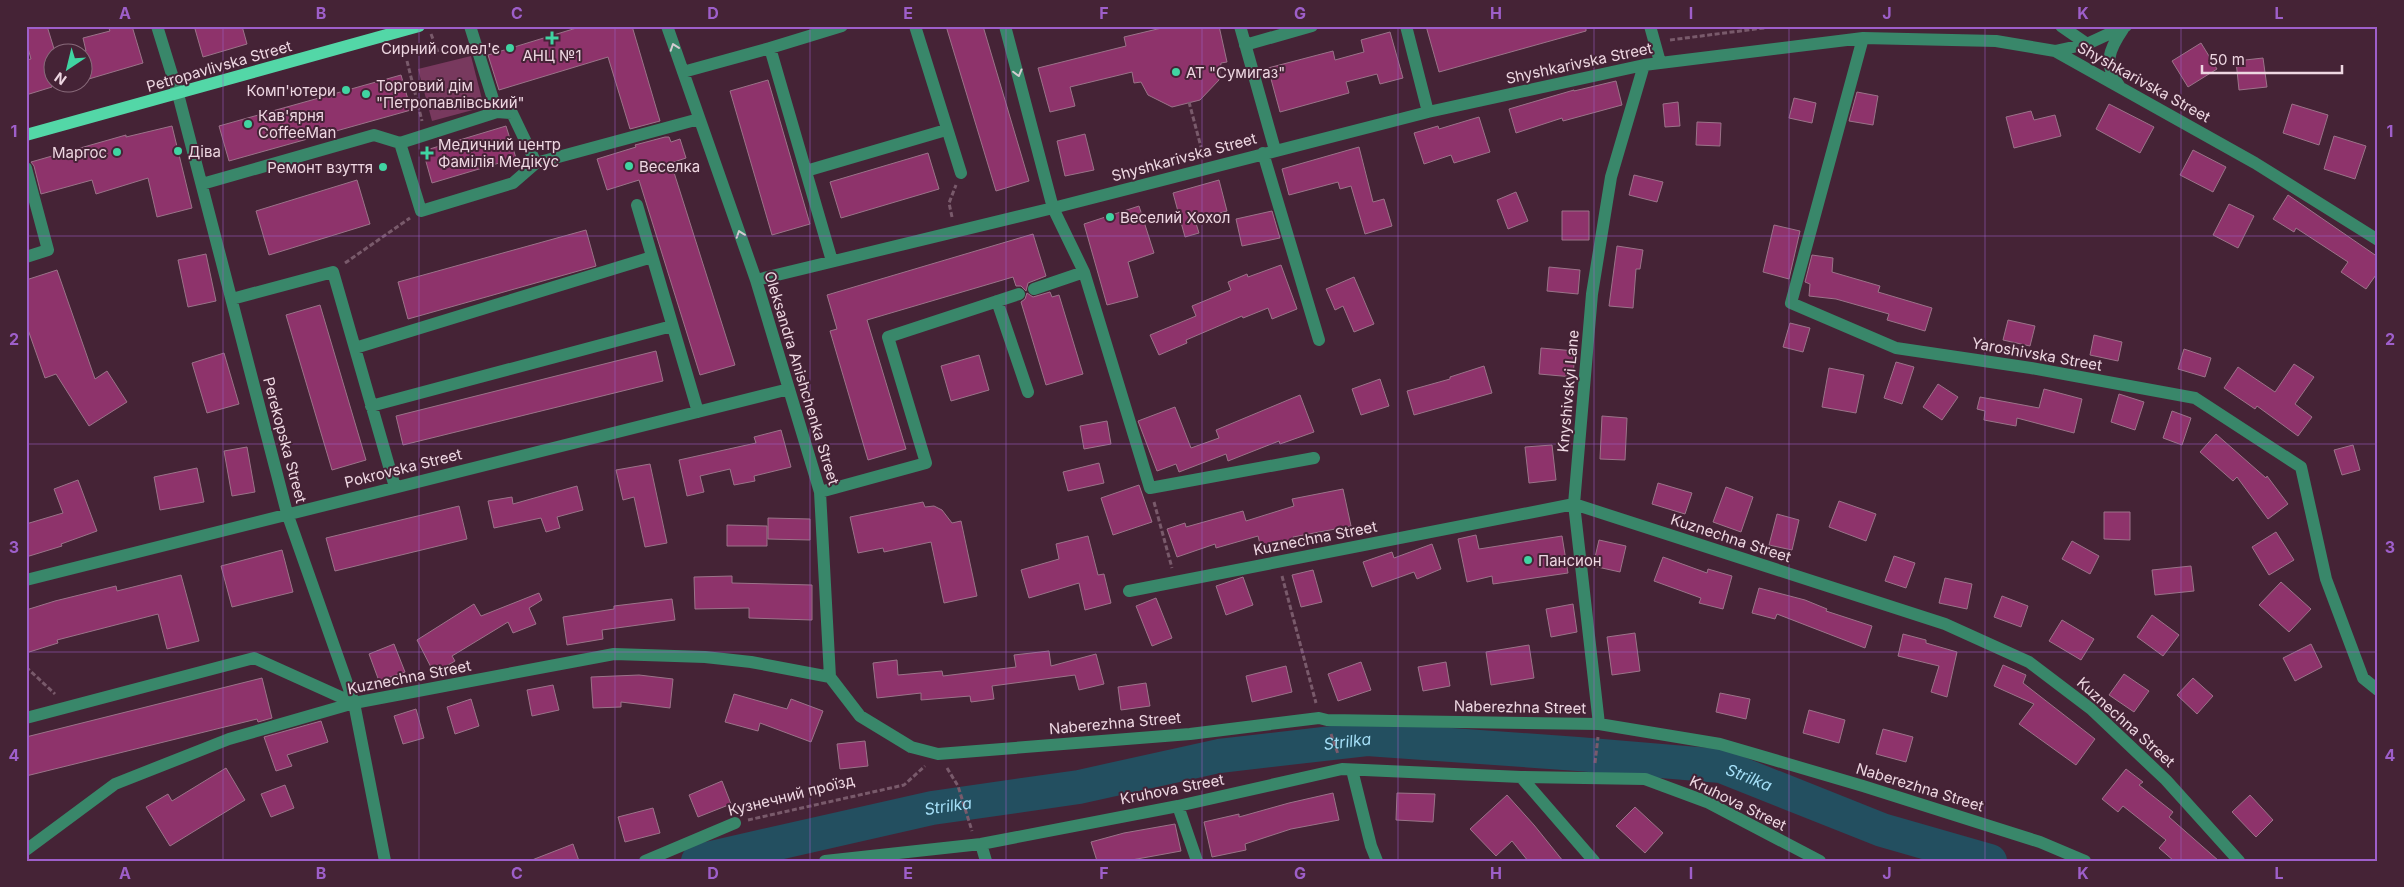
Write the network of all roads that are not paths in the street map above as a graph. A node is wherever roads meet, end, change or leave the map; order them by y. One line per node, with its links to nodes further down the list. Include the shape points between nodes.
1 (157, 26): 23 (street, Perekopska Street)
2 (470, 26): 24 (street)
3 (667, 26): 21 (street, Oleksandra Anishchenka Street, one-way to 3)
4 (842, 26): 17 (street)
5 (915, 26): 27 (street)
6 (1005, 26): 37 (street, one-way to 37)
7 (1240, 26): 16 (street)
8 (1312, 26): 16 (street)
9 (1406, 26): 25 (street)
10 (1650, 26): 19 (street)
11 (2062, 26): 15 (street)
12 (414, 27): 23 (main road, Petropavlivska Street)
13 (2125, 27): 15 (street); 22 (street, via 2113,43 2109,64 2111,76)
14 (1863, 38): 18 (street, Shyshkarivska Street, via 1996,41); 19 (street, Shyshkarivska Street); 63 (street, Yaroshivska Street, via 1791,303 1896,348 2031,368 2195,398 2301,467 2326,579 2363,678)
15 (2087, 44): 18 (street)
16 (1245, 45): 30 (street)
17 (770, 48): 21 (street); 33 (street)
18 (2056, 51): 22 (street, Shyshkarivska Street)
19 (1660, 62): 20 (street, Shyshkarivska Street)
20 (1644, 65): 25 (street, Shyshkarivska Street); 58 (street, Knyshivskyi Lane, via 1612,177 1592,294)
21 (683, 72): 26 (street, Oleksandra Anishchenka Street)
22 (2121, 89): 38 (street, Shyshkarivska Street, via 2255,163)
23 (178, 94): 28 (main road, Petropavlivska Street); 35 (street, Perekopska Street)
24 (497, 112): 29 (street); 31 (street, via 512,113)
25 (1428, 112): 30 (street, Shyshkarivska Street)
26 (699, 119): 31 (street); 43 (street, Oleksandra Anishchenka Street, one-way to 26)
27 (946, 130): 33 (street); 34 (street)
28 (26, 135)
29 (400, 143): 31 (street, via 421,210 513,183); 35 (street, via 374,135)
30 (1269, 151): 37 (street, Shyshkarivska Street); 49 (street)
31 (536, 163)
32 (26, 168): 40 (street, via 48,250)
33 (806, 171): 41 (street)
34 (961, 173)
35 (202, 184): 46 (street, Perekopska Street)
36 (637, 205): 39 (street)
37 (1053, 208): 41 (street, Shyshkarivska Street); 42 (street)
38 (2378, 240)
39 (652, 257): 48 (street); 50 (street)
40 (26, 258)
41 (832, 261): 43 (street, Shyshkarivska Street)
42 (1084, 272): 44 (street); 55 (street, via 1150,488)
43 (756, 280): 51 (street, Oleksandra Anishchenka Street)
44 (1034, 289)
45 (1018, 294): 47 (street)
46 (232, 299): 50 (street, via 333,272); 59 (street, Perekopska Street)
47 (997, 301): 52 (street); 57 (street, via 888,337 926,463)
48 (672, 326): 53 (street); 54 (street)
49 (1319, 340)
50 (354, 348): 53 (street)
51 (789, 389): 54 (street, Pokrovska Street); 57 (street, Oleksandra Anishchenka Street)
52 (1028, 392)
53 (371, 406): 56 (street)
54 (698, 412): 56 (street, Pokrovska Street)
55 (1314, 458)
56 (395, 488): 59 (street, Pokrovska Street)
57 (820, 492): 62 (street, Oleksandra Anishchenka Street)
58 (1574, 504): 61 (street, Kuznechna Street); 66 (street, Knyshivskyi Lane); 82 (street, Kuznechna Street, via 1945,624 2029,662 2091,709 2146,760)
59 (287, 513): 60 (street, Pokrovska Street); 64 (street, Perekopska Street)
60 (26, 580)
61 (1129, 591)
62 (830, 677): 64 (street, Kuznechna Street, via 742,661 614,654); 66 (street, Naberezhna Street, via 860,716 911,747 938,754 1190,734 1323,719)
63 (2378, 690)
64 (354, 703): 65 (street, via 254,658); 72 (street, Kuznechna Street, via 229,739 115,784); 74 (street, Perekopska Street)
65 (26, 718)
66 (1599, 724): 81 (street, Naberezhna Street, via 1720,744 2040,842)
67 (1347, 769): 68 (street, Kruhova Street); 69 (street, Kruhova Street); 78 (street)
68 (1521, 777): 79 (street); 80 (street, Kruhova Street, via 1645,779 1707,802)
69 (1178, 806): 71 (street, Kruhova Street); 77 (street)
70 (735, 823): 75 (street, Кузнечний проїзд)
71 (980, 844): 73 (street, Kruhova Street); 76 (street)
72 (26, 850)
73 (827, 860)
74 (385, 861)
75 (645, 861)
76 (986, 861)
77 (1197, 861)
78 (1377, 861)
79 (1594, 861)
80 (1820, 861)
81 (2085, 861)
82 (2240, 861)

